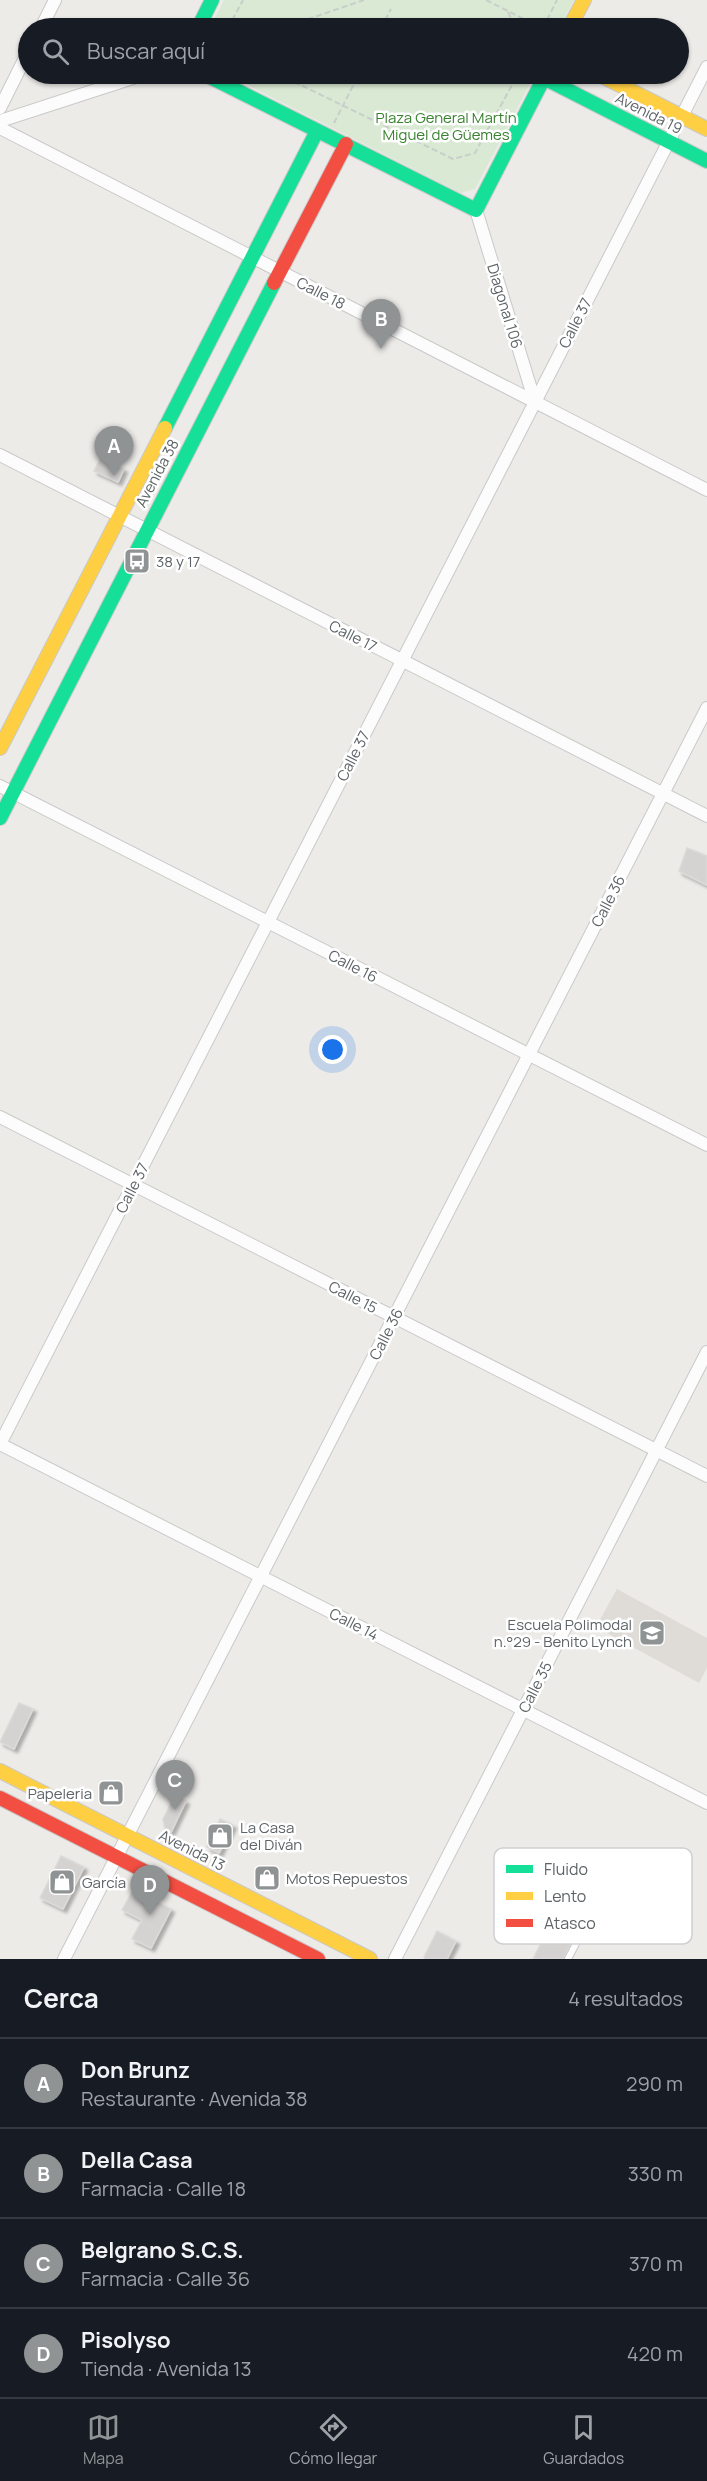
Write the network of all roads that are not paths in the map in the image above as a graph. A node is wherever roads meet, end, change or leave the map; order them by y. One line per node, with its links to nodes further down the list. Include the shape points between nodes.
1 (55, 0): 4 (street)
2 (212, 0): 5 (main road)
3 (584, 0): 6 (main road)
4 (46, 18)
5 (203, 18)
6 (574, 18)
7 (707, 67): 15 (street, Calle 37)
8 (18, 72): 14 (street)
9 (114, 84): 16 (street)
10 (224, 84): 19 (main road)
11 (541, 84): 23 (main road)
12 (560, 84): 20 (main road, Avenida 19)
13 (618, 84): 15 (main road, Avenida 19)
14 (0, 108)
15 (682, 116): 18 (main road, Avenida 19); 20 (street, Calle 37)
16 (0, 121)
17 (0, 128): 24 (street, Calle 18)
18 (707, 129)
19 (322, 134): 21 (main road); 24 (main road, Avenida 38)
20 (669, 141): 22 (main road, Avenida 19); 26 (street, Calle 37)
21 (346, 144): 23 (main road); 25 (main road, Avenida 38)
22 (707, 161)
23 (476, 210): 26 (street, Diagonal 106)
24 (252, 257): 25 (street, Calle 18); 29 (main road, Avenida 38)
25 (281, 272): 26 (street, Calle 18); 30 (main road, Avenida 38)
26 (535, 402): 28 (street, Calle 18); 31 (street, Calle 37)
27 (0, 455): 29 (street, Calle 17)
28 (707, 490)
29 (119, 516): 30 (street, Calle 17); 33 (main road, Avenida 38)
30 (146, 529): 31 (street, Calle 17); 35 (main road, Avenida 38)
31 (402, 661): 36 (street, Calle 17); 39 (street, Calle 37)
32 (707, 708): 36 (street, Calle 36)
33 (0, 748)
34 (0, 786): 35 (street, Calle 16)
35 (13, 793): 38 (main road, Avenida 38); 39 (street, Calle 16)
36 (663, 794): 37 (street, Calle 17); 40 (street, Calle 36)
37 (707, 816)
38 (0, 818)
39 (268, 922): 40 (street, Calle 16); 43 (street, Calle 37)
40 (529, 1055): 42 (street, Calle 16); 44 (street, Calle 36)
41 (0, 1117): 43 (street, Calle 15)
42 (707, 1145)
43 (133, 1185): 44 (street, Calle 15); 46 (street, Calle 37)
44 (394, 1317): 47 (street, Calle 15); 49 (street, Calle 36)
45 (707, 1352): 47 (street, Calle 35)
46 (0, 1444): 49 (street, Calle 14)
47 (656, 1450): 48 (street, Calle 15); 50 (street, Calle 35)
48 (707, 1476)
49 (261, 1576): 50 (street, Calle 14); 54 (street, Calle 36)
50 (523, 1710): 53 (street, Calle 14); 60 (street, Calle 35)
51 (0, 1771): 54 (main road, Avenida 13)
52 (0, 1798): 55 (main road)
53 (707, 1803)
54 (128, 1836): 55 (street, Calle 36); 59 (main road, Avenida 13)
55 (116, 1857): 57 (street, Calle 36); 58 (main road)
56 (576, 1944): 61 (lane)
57 (64, 1959)
58 (318, 1959)
59 (369, 1959)
60 (395, 1959)
61 (568, 1959)

